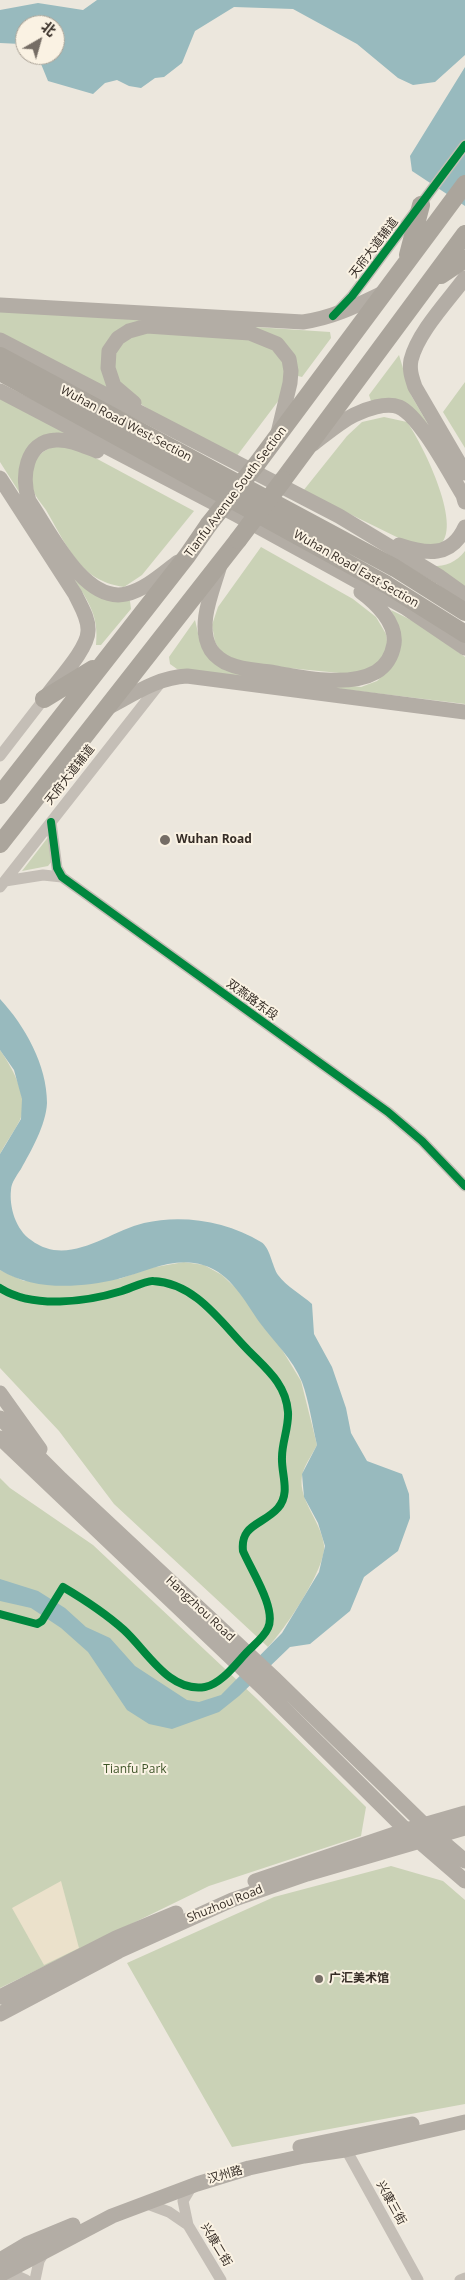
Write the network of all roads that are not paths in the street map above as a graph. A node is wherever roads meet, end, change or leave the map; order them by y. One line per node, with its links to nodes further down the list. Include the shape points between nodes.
1 (465, 145): 3 (street, 天府大道辅道)
2 (465, 184): 6 (highway, Tianfu Avenue South Section)
3 (426, 198): 6 (highway); 11 (street, 天府大道辅道, via 352,296)
4 (465, 234): 8 (highway)
5 (465, 259): 8 (highway)
6 (405, 265): 9 (highway, Tianfu Avenue South Section)
7 (465, 278): 20 (main road, via 420,340 411,362 411,374)
8 (428, 284): 18 (highway)
9 (386, 291): 11 (main road); 17 (highway, Tianfu Avenue South Section)
10 (0, 305): 11 (main road, via 303,322)
11 (332, 316)
12 (0, 340): 16 (main road)
13 (0, 356): 22 (highway, Wuhan Road West Section)
14 (0, 372): 22 (highway, Wuhan Road West Section)
15 (0, 391): 19 (main road)
16 (169, 429): 17 (main road, via 114,386 108,368 109,352 118,338 129,331 148,326 250,333 277,344 289,359 291,371); 24 (main road)
17 (276, 440): 26 (highway, Tianfu Avenue South Section, bridge, via 209,524)
18 (307, 448): 23 (main road, via 354,415 375,407 400,407 419,425); 27 (highway, bridge)
19 (147, 468): 26 (main road, via 69,441 44,442 30,458 25,489 77,573 97,590 115,594 132,592); 28 (main road)
20 (465, 473)
21 (0, 478): 35 (main road, via 85,614 88,631 85,644)
22 (249, 499): 30 (highway, Wuhan Road East Section, via 395,568); 31 (highway, Wuhan Road East Section)
23 (465, 502)
24 (338, 516): 25 (main road, via 420,552 450,548); 29 (main road)
25 (465, 527)
26 (188, 556): 33 (highway, Tianfu Avenue South Section)
27 (221, 562): 28 (main road, via 205,624 206,638 219,658 242,668 313,678 347,680 376,672 392,655 393,630 374,602); 36 (highway)
28 (322, 562): 32 (main road, via 406,608)
29 (465, 595)
30 (465, 612)
31 (465, 634)
32 (465, 648)
33 (104, 662): 35 (highway); 39 (highway, Tianfu Avenue South Section)
34 (162, 680): 36 (main road); 37 (main road, via 187,676); 40 (street, 天府大道辅道)
35 (44, 699): 38 (street)
36 (106, 708): 41 (highway)
37 (465, 712)
38 (0, 756)
39 (0, 795)
40 (51, 822): 42 (street, via 57,868); 43 (street, 天府大道辅道)
41 (0, 844)
42 (62, 877): 43 (street, via 43,875); 44 (street, 双燕路东段, via 388,1112 422,1141)
43 (2, 884)
44 (465, 1186)
45 (0, 1393): 50 (main road)
46 (0, 1418): 50 (main road, Hangzhou Road)
47 (0, 1438): 49 (main road, Hangzhou Road)
48 (0, 1453): 49 (main road)
49 (40, 1478): 51 (main road, Hangzhou Road)
50 (61, 1479): 51 (main road, Hangzhou Road)
51 (238, 1654): 52 (main road, Hangzhou Road)
52 (270, 1684): 54 (main road, Hangzhou Road); 56 (main road, Hangzhou Road)
53 (465, 1813): 54 (main road, Shuzhou Road)
54 (426, 1826): 56 (main road, Shuzhou Road); 57 (main road, Hangzhou Road)
55 (465, 1828): 57 (main road, Shuzhou Road)
56 (406, 1830): 58 (main road, Hangzhou Road); 61 (main road, Shuzhou Road, via 329,1858 276,1872 204,1901 116,1938)
57 (436, 1837): 58 (main road, Shuzhou Road); 59 (main road, Hangzhou Road)
58 (420, 1842): 60 (main road, Hangzhou Road); 62 (main road, Shuzhou Road, via 268,1886 193,1916)
59 (465, 1861)
60 (465, 1881)
61 (0, 1997)
62 (0, 2014)
63 (465, 2113): 65 (main road, 汉州路)
64 (465, 2122): 65 (main road, 汉州路)
65 (343, 2144): 66 (main road, 汉州路); 70 (main road, 汉州路, via 259,2156 188,2178 130,2199 27,2244); 76 (street, 兴康三街)
66 (192, 2186): 67 (main road, 汉州路); 68 (street, via 183,2201)
67 (145, 2203): 68 (street, via 169,2212); 69 (main road, 汉州路)
68 (188, 2225): 75 (street, 兴康二街)
69 (46, 2249): 71 (main road, 汉州路); 74 (street, via 39,2261)
70 (0, 2260)
71 (0, 2275): 73 (street, via 15,2275)
72 (465, 2278): 77 (street)
73 (26, 2280)
74 (35, 2280)
75 (221, 2280)
76 (418, 2280)
77 (460, 2280)

